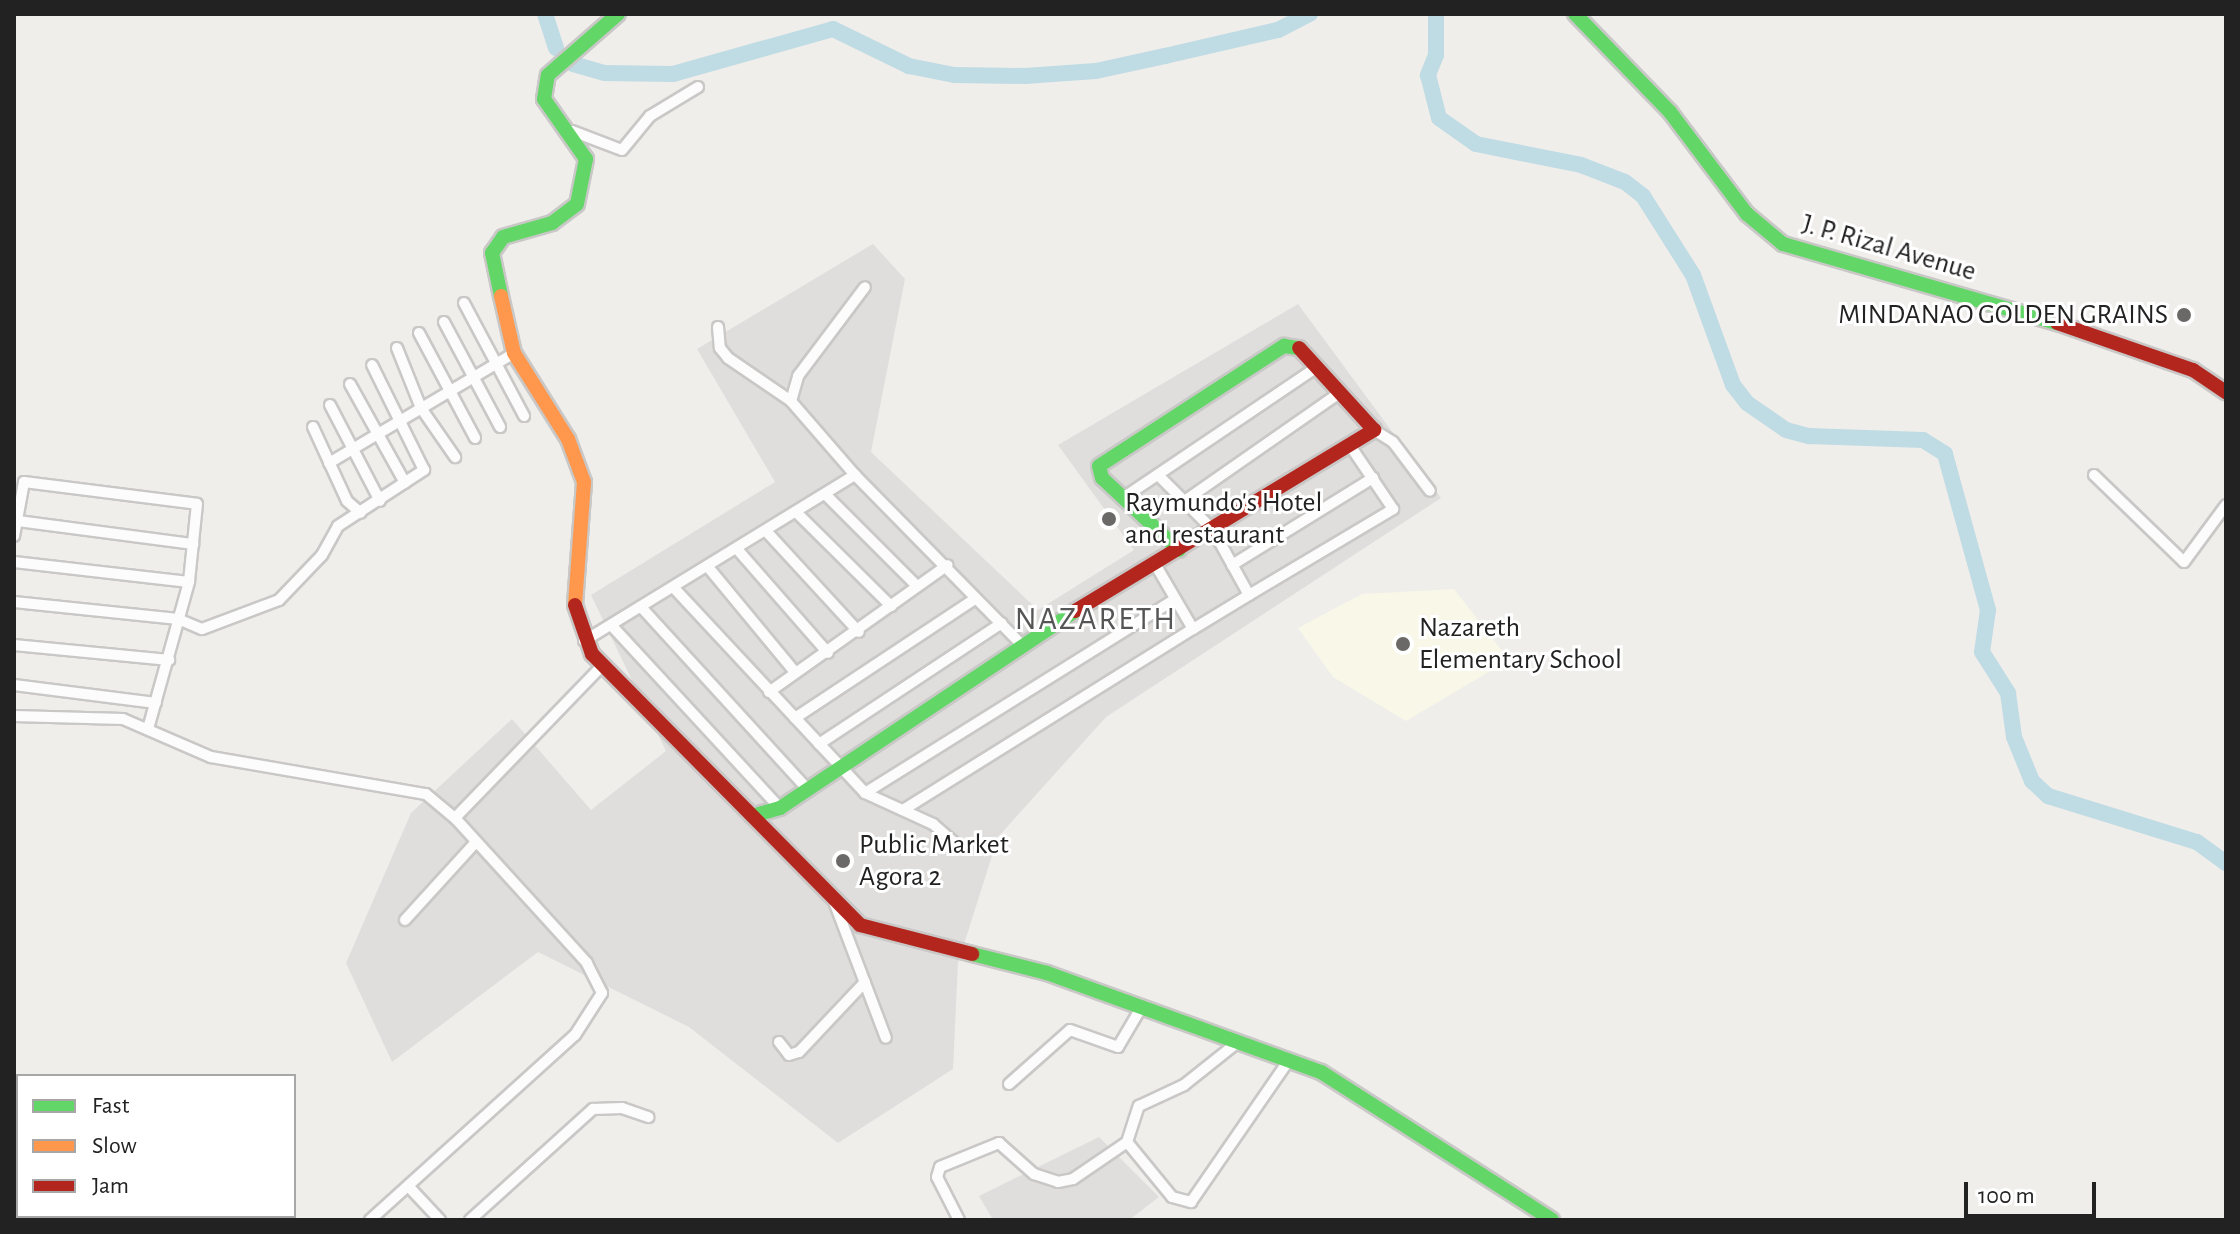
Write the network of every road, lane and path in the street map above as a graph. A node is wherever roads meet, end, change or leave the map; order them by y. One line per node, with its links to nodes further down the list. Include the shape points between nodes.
1 (618, 14): 4 (main road, via 548,75 544,99)
2 (1575, 14): 17 (main road, J. P. Rizal Avenue, via 1670,112 1747,214 1783,244 2141,349 2193,370)
3 (698, 87): 4 (street, via 650,116 622,150 572,131)
4 (566, 137): 11 (main road, via 586,159 585,189 577,204 552,223 503,237 492,253)
5 (865, 287): 20 (street, via 798,376)
6 (464, 303): 12 (street)
7 (444, 322): 15 (street)
8 (718, 327): 20 (street, via 720,348 728,358)
9 (419, 333): 19 (street)
10 (397, 348): 22 (street)
11 (514, 353): 12 (street); 73 (main road, via 568,439 584,482 575,612)
12 (497, 364): 15 (street); 23 (street)
13 (372, 365): 24 (street)
14 (1316, 368): 18 (main road); 35 (street); 41 (main road, via 1297,346 1284,346 1101,462 1099,474)
15 (472, 381): 19 (street); 26 (street)
16 (350, 384): 28 (street)
17 (2226, 392)
18 (1339, 393): 27 (main road); 43 (street)
19 (449, 395): 22 (street); 29 (street)
20 (791, 401): 34 (street)
21 (330, 405): 31 (street)
22 (421, 408): 24 (street); 32 (street)
23 (524, 416)
24 (400, 425): 28 (street); 38 (street, via 424,470)
25 (313, 427): 33 (street)
26 (500, 427)
27 (1374, 430): 30 (main road); 39 (street, via 1393,442)
28 (375, 436): 31 (street); 38 (street)
29 (475, 438)
30 (1351, 447): 37 (street); 48 (main road)
31 (351, 451): 33 (street); 42 (street)
32 (455, 457)
33 (329, 463): 46 (street, via 350,505)
34 (855, 475): 40 (street); 56 (street)
35 (1158, 475): 41 (street); 43 (street)
36 (2094, 475): 44 (street, via 2184,562)
37 (1373, 478): 57 (street); 62 (street, via 1393,509)
38 (405, 483): 42 (street)
39 (1430, 491)
40 (825, 494): 45 (street); 60 (street)
41 (1123, 498): 53 (main road)
42 (380, 501): 46 (street)
43 (1183, 502): 48 (street)
44 (2226, 505)
45 (796, 512): 49 (street); 66 (street)
46 (361, 513): 68 (street, via 338,526 322,555 279,600 202,629)
47 (18, 521): 50 (street); 51 (street); 51 (street, via 24,482 180,500 199,508)
48 (1213, 530): 53 (main road); 57 (street)
49 (766, 531): 52 (street); 72 (street)
50 (14, 536)
51 (193, 544): 59 (street)
52 (737, 549): 58 (street); 76 (street)
53 (1179, 550): 55 (main road)
54 (14, 562): 59 (street)
55 (1155, 564): 64 (street); 75 (main road)
56 (948, 565): 60 (street); 63 (street)
57 (1232, 565): 62 (street)
58 (708, 567): 61 (street); 79 (street)
59 (189, 582): 68 (street)
60 (916, 585): 66 (street)
61 (674, 588): 67 (street); 81 (street)
62 (1249, 595): 71 (street)
63 (975, 599): 69 (street); 84 (street)
64 (1175, 599): 71 (street); 89 (street)
65 (14, 602): 68 (street)
66 (891, 606): 72 (street)
67 (642, 608): 70 (street); 88 (street)
68 (178, 619): 77 (street)
69 (1002, 623): 75 (street); 86 (street)
70 (612, 626): 73 (street); 90 (street)
71 (1193, 629): 91 (street)
72 (859, 632): 76 (street)
73 (584, 641): 78 (main road)
74 (14, 645): 77 (street)
75 (1023, 646): 87 (main road)
76 (828, 653): 79 (street)
77 (169, 660): 82 (street)
78 (602, 666): 92 (main road); 93 (street)
79 (795, 672): 81 (street)
80 (14, 685): 82 (street)
81 (769, 692): 84 (street)
82 (156, 703): 85 (street)
83 (14, 716): 85 (street, via 123,719)
84 (795, 718): 86 (street)
85 (148, 729): 93 (street, via 211,757 256,768 426,794)
86 (819, 744): 87 (street)
87 (840, 765): 88 (main road); 89 (street)
88 (808, 790): 90 (main road)
89 (865, 793): 91 (street)
90 (780, 808): 92 (main road)
91 (903, 810): 95 (street)
92 (752, 816): 96 (main road)
93 (455, 818): 94 (street)
94 (476, 842): 97 (street); 107 (street, via 593,970 602,993 575,1035)
95 (956, 844)
96 (835, 904): 98 (street); 99 (main road, via 869,930 1035,970)
97 (405, 920)
98 (865, 982): 100 (street); 101 (street, via 799,1052 789,1055)
99 (1141, 1008): 102 (main road); 104 (street, via 1118,1047 1070,1030)
100 (886, 1038)
101 (779, 1042)
102 (1238, 1042): 103 (main road); 106 (street, via 1184,1085 1139,1106)
103 (1289, 1060): 106 (street, via 1191,1202 1172,1197); 112 (main road, via 1348,1087)
104 (1009, 1084)
105 (648, 1117): 110 (street, via 622,1108 593,1109)
106 (1127, 1142): 111 (street, via 1086,1172 1058,1182 1034,1174 1009,1146 984,1146 937,1172)
107 (410, 1188): 108 (street); 109 (street)
108 (370, 1220)
109 (440, 1220)
110 (470, 1220)
111 (959, 1220)
112 (1552, 1220)

